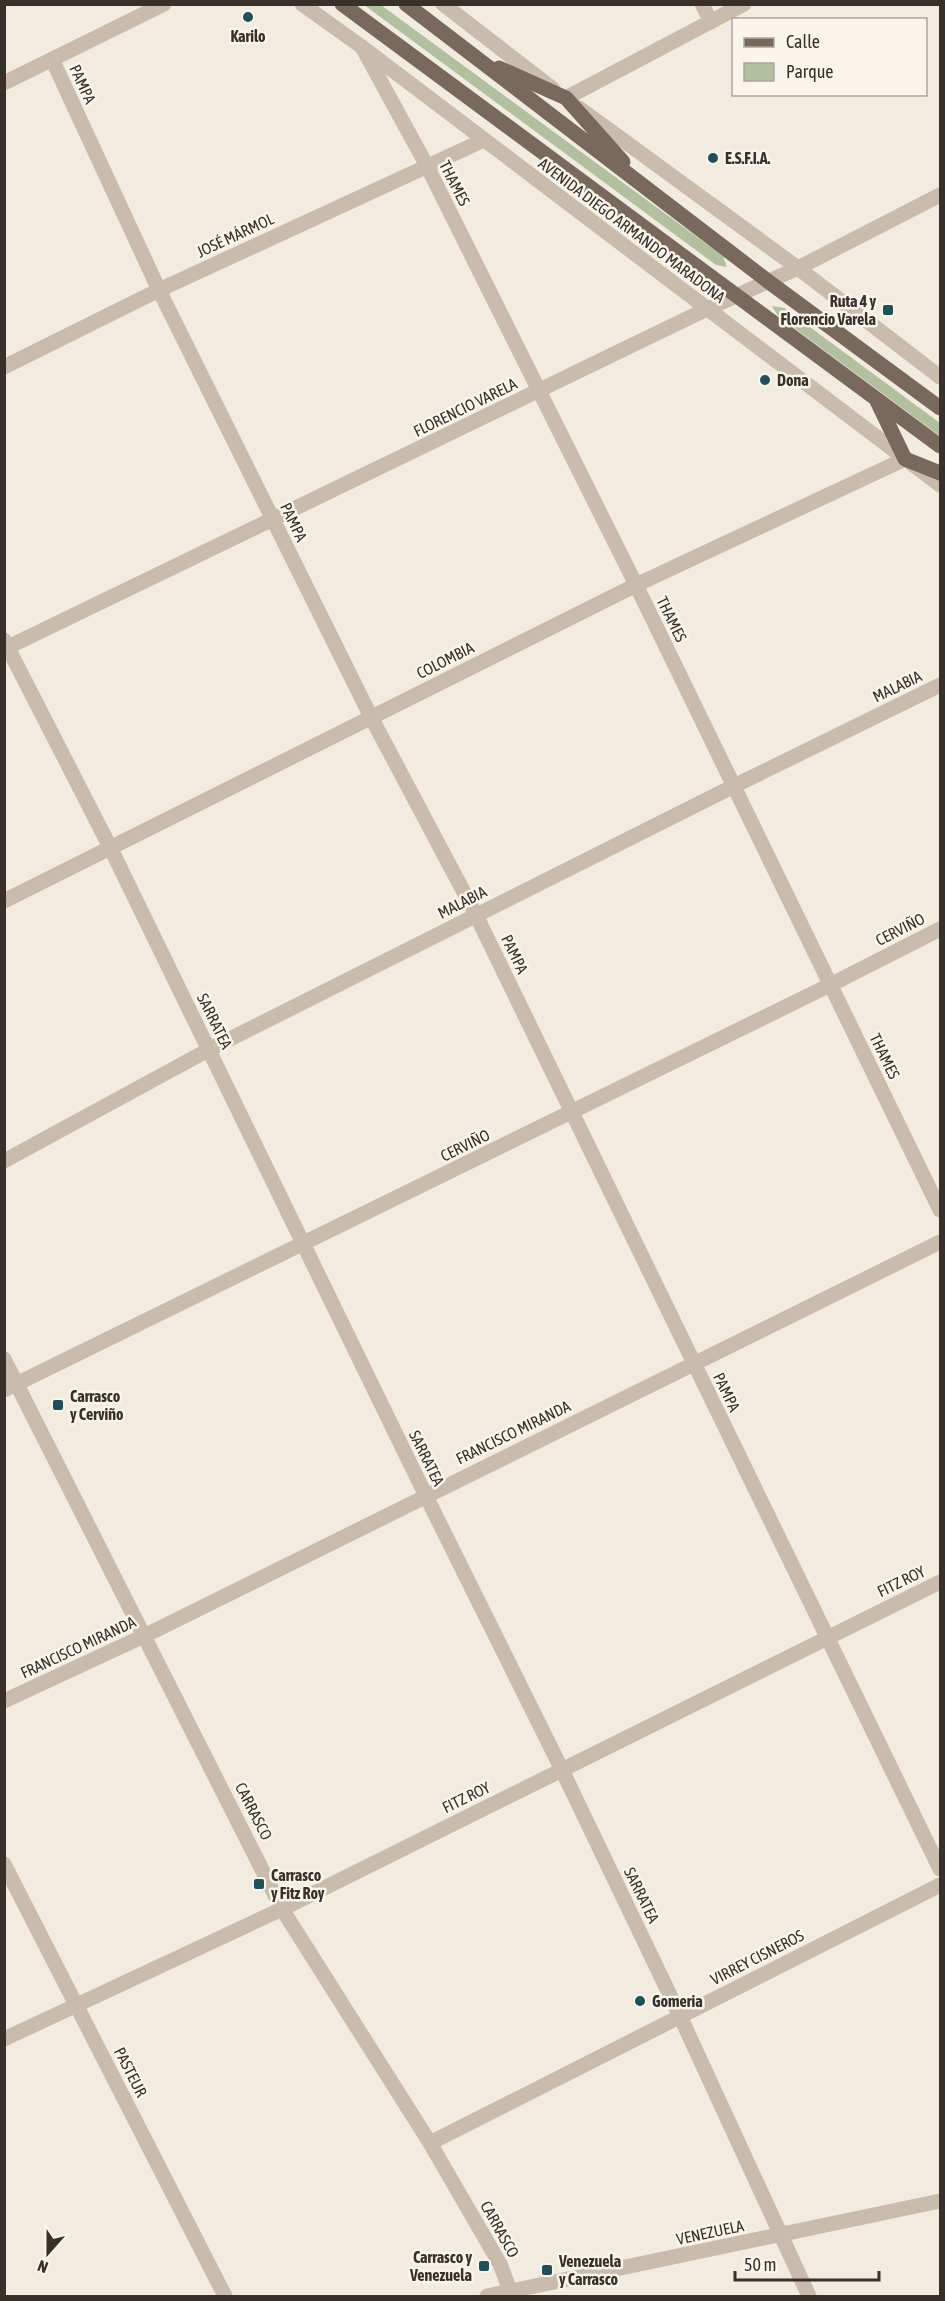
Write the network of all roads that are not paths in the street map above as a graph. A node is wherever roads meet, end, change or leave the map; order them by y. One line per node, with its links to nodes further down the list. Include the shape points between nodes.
1 (164, 4): 11 (street)
2 (302, 4): 9 (street, AVENIDA DIEGO ARMANDO MARADONA)
3 (342, 4): 21 (main road, AVENIDA DIEGO ARMANDO MARADONA)
4 (406, 4): 10 (main road)
5 (443, 4): 13 (street)
6 (702, 4): 8 (street)
7 (744, 4): 8 (street)
8 (711, 22): 13 (street)
9 (362, 47): 14 (street, AVENIDA DIEGO ARMANDO MARADONA); 15 (street, THAMES)
10 (474, 57): 13 (main road); 16 (main road)
11 (52, 58): 12 (street); 20 (street, PAMPA)
12 (4, 83)
13 (566, 98): 16 (main road); 18 (street)
14 (484, 140): 15 (street, JOSÉ MÁRMOL); 22 (street, AVENIDA DIEGO ARMANDO MARADONA)
15 (427, 166): 20 (street, JOSÉ MÁRMOL); 25 (street, THAMES)
16 (649, 190): 19 (main road)
17 (940, 195): 18 (street, FLORENCIO VARELA)
18 (798, 268): 19 (street, FLORENCIO VARELA); 24 (street)
19 (769, 282): 21 (street, FLORENCIO VARELA); 27 (main road)
20 (159, 290): 23 (street, JOSÉ MÁRMOL); 32 (street, PAMPA)
21 (738, 295): 22 (street, FLORENCIO VARELA); 26 (main road, AVENIDA DIEGO ARMANDO MARADONA)
22 (707, 309): 25 (street, FLORENCIO VARELA); 29 (street, AVENIDA DIEGO ARMANDO MARADONA)
23 (4, 367)
24 (940, 377)
25 (539, 391): 32 (street, FLORENCIO VARELA); 33 (street, THAMES)
26 (876, 398): 28 (main road, AVENIDA DIEGO ARMANDO MARADONA); 29 (main road)
27 (940, 408)
28 (940, 446)
29 (905, 459): 30 (main road); 31 (street, AVENIDA DIEGO ARMANDO MARADONA); 33 (street, COLOMBIA)
30 (940, 473)
31 (940, 485)
32 (273, 520): 34 (street, FLORENCIO VARELA); 36 (street, PAMPA)
33 (636, 585): 36 (street, COLOMBIA); 37 (street, THAMES)
34 (6, 645): 38 (street, SARRATEA)
35 (940, 685): 37 (street, MALABIA)
36 (371, 717): 38 (street, COLOMBIA); 40 (street, PAMPA)
37 (734, 786): 40 (street, MALABIA); 42 (street, THAMES)
38 (111, 849): 39 (street, COLOMBIA); 43 (street, SARRATEA)
39 (4, 901)
40 (476, 915): 43 (street, MALABIA); 44 (street, PAMPA)
41 (940, 929): 42 (street, CERVIÑO)
42 (830, 985): 44 (street, CERVIÑO); 46 (street, THAMES)
43 (210, 1049): 45 (street, MALABIA); 48 (street, SARRATEA)
44 (573, 1112): 48 (street, CERVIÑO); 50 (street, PAMPA)
45 (4, 1161)
46 (940, 1210)
47 (940, 1242): 50 (street, FRANCISCO MIRANDA)
48 (303, 1244): 51 (street, CERVIÑO); 52 (street, SARRATEA)
49 (4, 1359): 51 (street, CARRASCO)
50 (693, 1363): 52 (street, FRANCISCO MIRANDA); 55 (street, PAMPA)
51 (11, 1387): 54 (street, CARRASCO)
52 (426, 1496): 54 (street, FRANCISCO MIRANDA); 57 (street, SARRATEA)
53 (940, 1582): 55 (street, FITZ ROY)
54 (146, 1635): 56 (street, FRANCISCO MIRANDA); 61 (street, CARRASCO)
55 (828, 1637): 57 (street, FITZ ROY); 59 (street, PAMPA)
56 (4, 1701)
57 (562, 1770): 61 (street, FITZ ROY); 63 (street, SARRATEA)
58 (4, 1864): 62 (street, PASTEUR)
59 (940, 1869)
60 (940, 1885): 63 (street, VIRREY CISNEROS)
61 (282, 1909): 62 (street, FITZ ROY); 65 (street, CARRASCO)
62 (76, 2004): 64 (street, FITZ ROY); 69 (street, PASTEUR)
63 (680, 2016): 65 (street, VIRREY CISNEROS); 67 (street, SARRATEA)
64 (4, 2039)
65 (430, 2143): 68 (street, CARRASCO, via 500,2264)
66 (940, 2201): 67 (street, VENEZUELA)
67 (780, 2235): 68 (street, VENEZUELA); 71 (street, SARRATEA)
68 (511, 2294): 70 (street, VENEZUELA)
69 (225, 2296)
70 (487, 2296)
71 (809, 2296)

